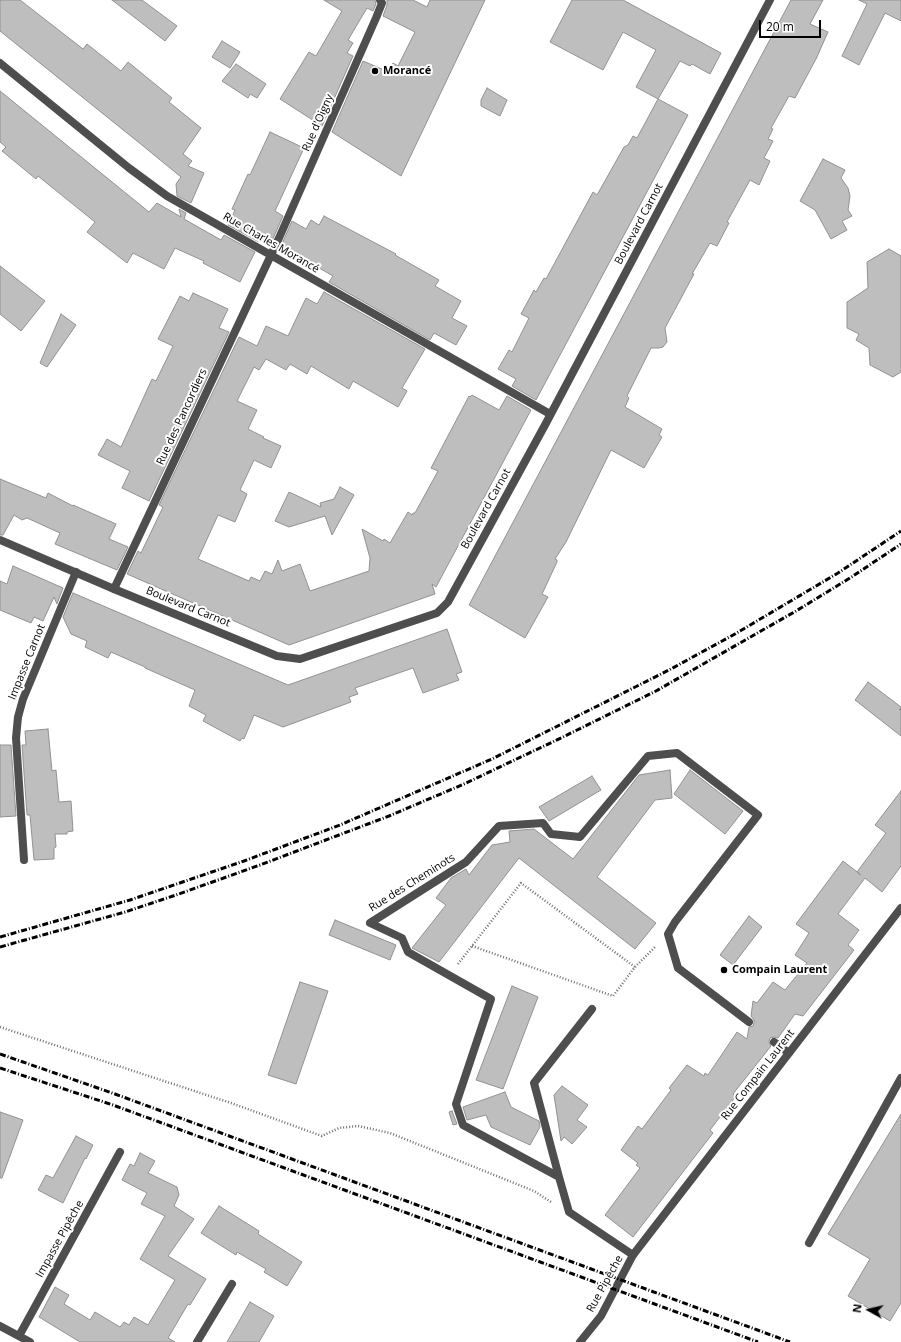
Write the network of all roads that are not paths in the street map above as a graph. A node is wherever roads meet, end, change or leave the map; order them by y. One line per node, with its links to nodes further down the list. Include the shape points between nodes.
1 (380, 0): 4 (street, Rue d'Oigny, via 382,3 376,18)
2 (770, 0): 5 (street, Boulevard Carnot)
3 (0, 63): 4 (street, Rue Charles Morancé, via 167,196)
4 (271, 255): 5 (street, Rue Charles Morancé); 8 (street, Rue des Pancordiers)
5 (550, 414): 8 (street, Boulevard Carnot, via 448,602 437,613 300,659 277,656)
6 (0, 540): 7 (street, Boulevard Carnot)
7 (76, 572): 8 (street, Boulevard Carnot); 9 (street, Impasse Carnot, via 23,699 18,717 16,738)
8 (114, 589)
9 (24, 860)
10 (901, 908): 14 (street, Rue Compain Laurent)
11 (592, 1009): 17 (street, via 534,1083)
12 (749, 1022): 17 (street, Rue des Cheminots, via 678,968 668,934 758,815 677,753 648,756 580,837 550,834 543,823 498,826 466,862 370,923 402,938 408,952 491,998 456,1104 463,1125)
13 (774, 1042): 14 (street)
14 (789, 1053): 19 (street, Rue Compain Laurent)
15 (901, 1078): 18 (street)
16 (120, 1152): 22 (street, Impasse Pipêche)
17 (559, 1177): 19 (street, via 569,1212)
18 (809, 1243)
19 (633, 1255): 25 (street, Rue Pipêche, via 601,1316)
20 (232, 1284): 24 (street)
21 (0, 1326): 22 (street)
22 (19, 1336): 23 (street)
23 (30, 1342)
24 (197, 1342)
25 (580, 1342)

